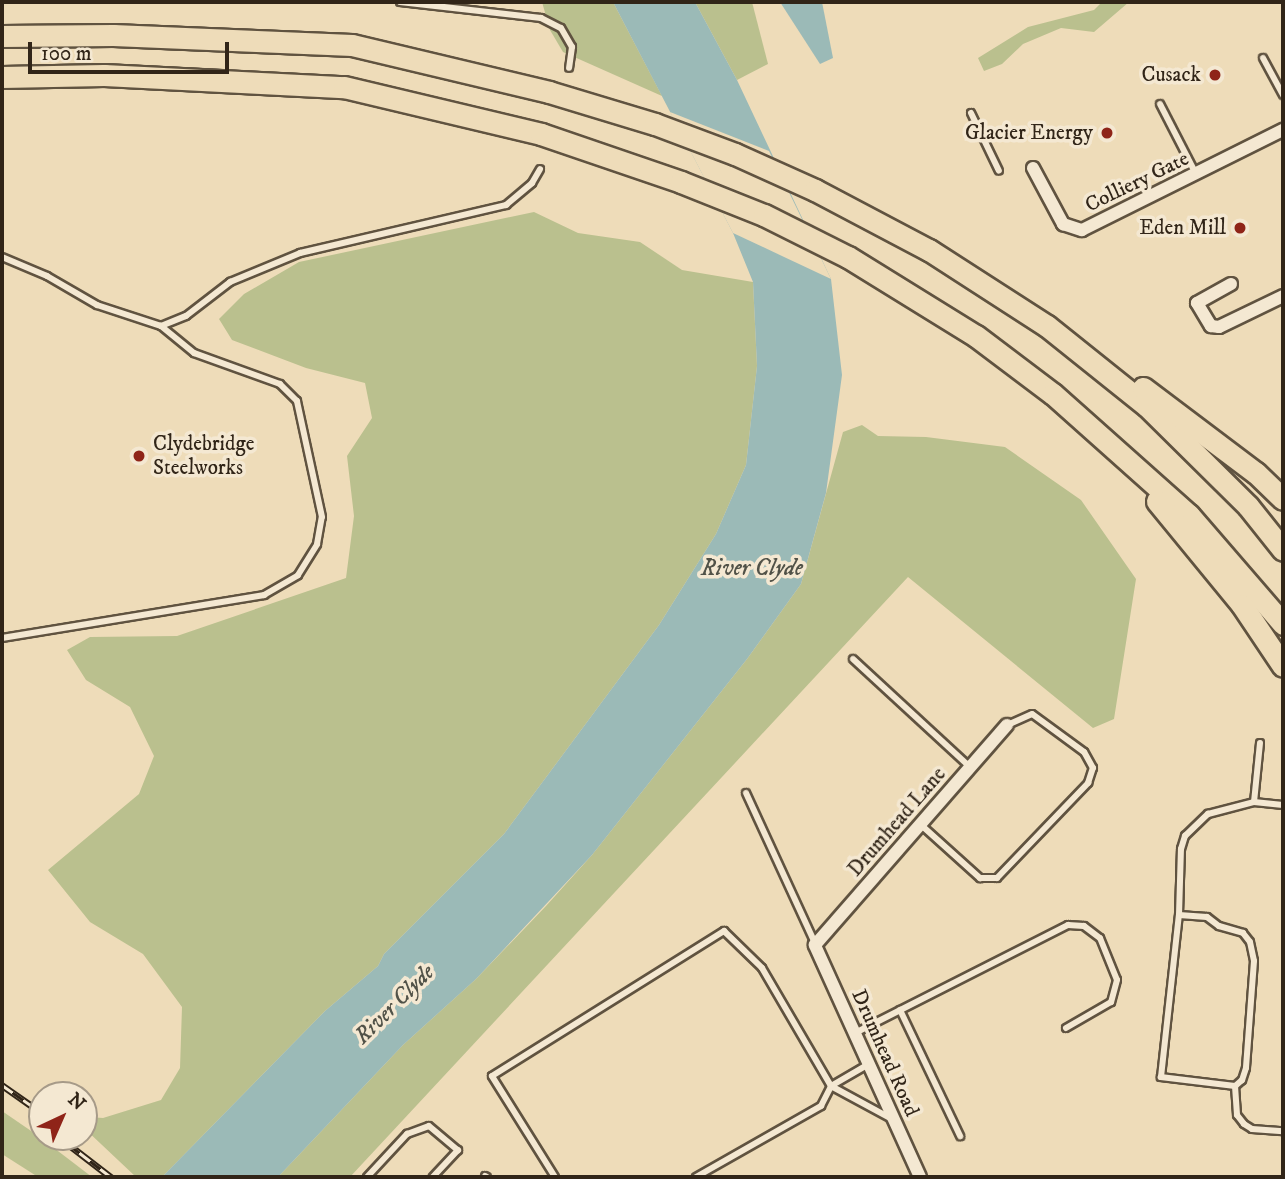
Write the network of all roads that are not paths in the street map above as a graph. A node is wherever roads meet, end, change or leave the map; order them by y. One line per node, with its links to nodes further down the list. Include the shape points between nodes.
1 (400, 2): 4 (lane, via 541,18 561,28 572,47)
2 (2, 36): 18 (highway, via 113,35 352,46 549,92 654,124 815,190 929,250)
3 (1263, 58): 6 (lane)
4 (569, 68)
5 (2, 77): 19 (highway, via 104,75 344,87 541,134 764,215 848,257 976,336)
6 (1283, 95)
7 (1160, 104): 13 (lane)
8 (971, 113): 12 (lane)
9 (1283, 130): 13 (street, Colliery Gate)
10 (1032, 168): 13 (street, Colliery Gate, via 1063,223 1082,230)
11 (540, 169): 17 (lane, via 532,183 506,205 300,253 230,282 186,316)
12 (999, 171)
13 (1196, 174)
14 (2, 257): 17 (lane, via 97,305)
15 (1231, 284): 16 (street, via 1197,303 1211,326 1219,327)
16 (1283, 296)
17 (162, 326): 23 (lane, via 194,353 280,384 297,401 322,517 317,544 298,575 264,595)
18 (1047, 326): 20 (highway, via 1163,402); 21 (highway, via 1147,406 1248,506)
19 (1104, 437): 22 (highway, via 1189,515); 25 (highway, via 1242,605)
20 (1283, 499)
21 (1283, 550)
22 (1283, 624)
23 (2, 638)
24 (853, 659): 28 (lane)
25 (1283, 666)
26 (1007, 725): 28 (street, Drumhead Lane); 32 (lane, via 1032,714 1074,744 1093,768 1088,783 998,878 979,877)
27 (1260, 743): 30 (lane)
28 (970, 767): 32 (street, Drumhead Lane)
29 (746, 793): 34 (lane)
30 (1254, 802): 31 (lane); 33 (lane, via 1208,814 1185,836)
31 (1283, 805)
32 (920, 824): 34 (street, Drumhead Lane)
33 (1179, 915): 40 (lane, via 1207,917 1243,933 1250,942 1254,961 1246,1068); 40 (lane, via 1161,1077)
34 (815, 945): 37 (street, Drumhead Road)
35 (901, 1010): 36 (lane, via 1068,925 1084,926 1100,938 1117,980 1111,1002); 37 (lane); 43 (lane)
36 (1066, 1028)
37 (855, 1033): 38 (street, Drumhead Road)
38 (869, 1064): 39 (lane); 41 (street, Drumhead Road)
39 (831, 1086): 41 (lane); 46 (lane, via 762,968 724,931 492,1076); 47 (lane, via 821,1106)
40 (1235, 1086): 42 (lane, via 1237,1115 1244,1125)
41 (894, 1119): 48 (street, Drumhead Road)
42 (1283, 1131)
43 (960, 1136)
44 (367, 1177): 45 (lane, via 407,1133 429,1126 458,1150)
45 (433, 1177)
46 (555, 1177)
47 (696, 1177)
48 (920, 1177)

